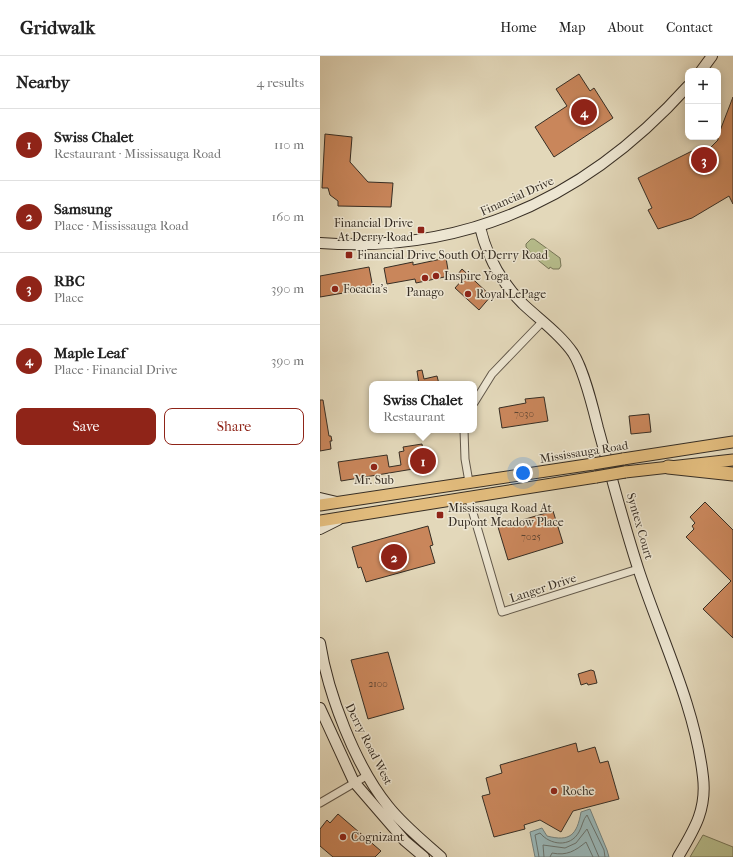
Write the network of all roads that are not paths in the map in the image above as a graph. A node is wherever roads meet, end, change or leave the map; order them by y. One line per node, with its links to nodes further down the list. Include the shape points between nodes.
1 (712, 56): 2 (street)
2 (703, 68)
3 (685, 89): 4 (street, Financial Drive, via 650,125 587,176 532,207)
4 (480, 227): 5 (street, Financial Drive, via 407,242 351,245); 6 (street, Syntex Court, via 496,271 508,288)
5 (320, 243)
6 (543, 321): 7 (street, via 492,374); 21 (street, Syntex Court, via 573,353 587,388)
7 (477, 398)
8 (464, 433): 13 (street, via 464,459)
9 (733, 442): 13 (main road, Mississauga Road, bridge)
10 (733, 460): 11 (main road)
11 (668, 467): 12 (highway); 14 (main road, bridge)
12 (733, 474)
13 (469, 482): 16 (main road, Mississauga Road)
14 (468, 496): 18 (main road); 21 (street, Langer Drive, via 502,612)
15 (320, 498): 16 (street)
16 (337, 502): 17 (main road, Mississauga Road)
17 (320, 505)
18 (350, 516): 19 (main road); 20 (street, via 331,522)
19 (320, 521)
20 (320, 529)
21 (638, 569): 29 (street, Syntex Court, via 678,679 691,721 703,777 703,805 699,819)
22 (320, 643): 24 (street, Derry Road West, via 335,706)
23 (320, 708): 25 (street)
24 (368, 775): 25 (street); 28 (street, Derry Road West, via 388,806)
25 (354, 782): 26 (street); 27 (street, via 405,841)
26 (320, 803)
27 (424, 857)
28 (441, 857)
29 (678, 857)

